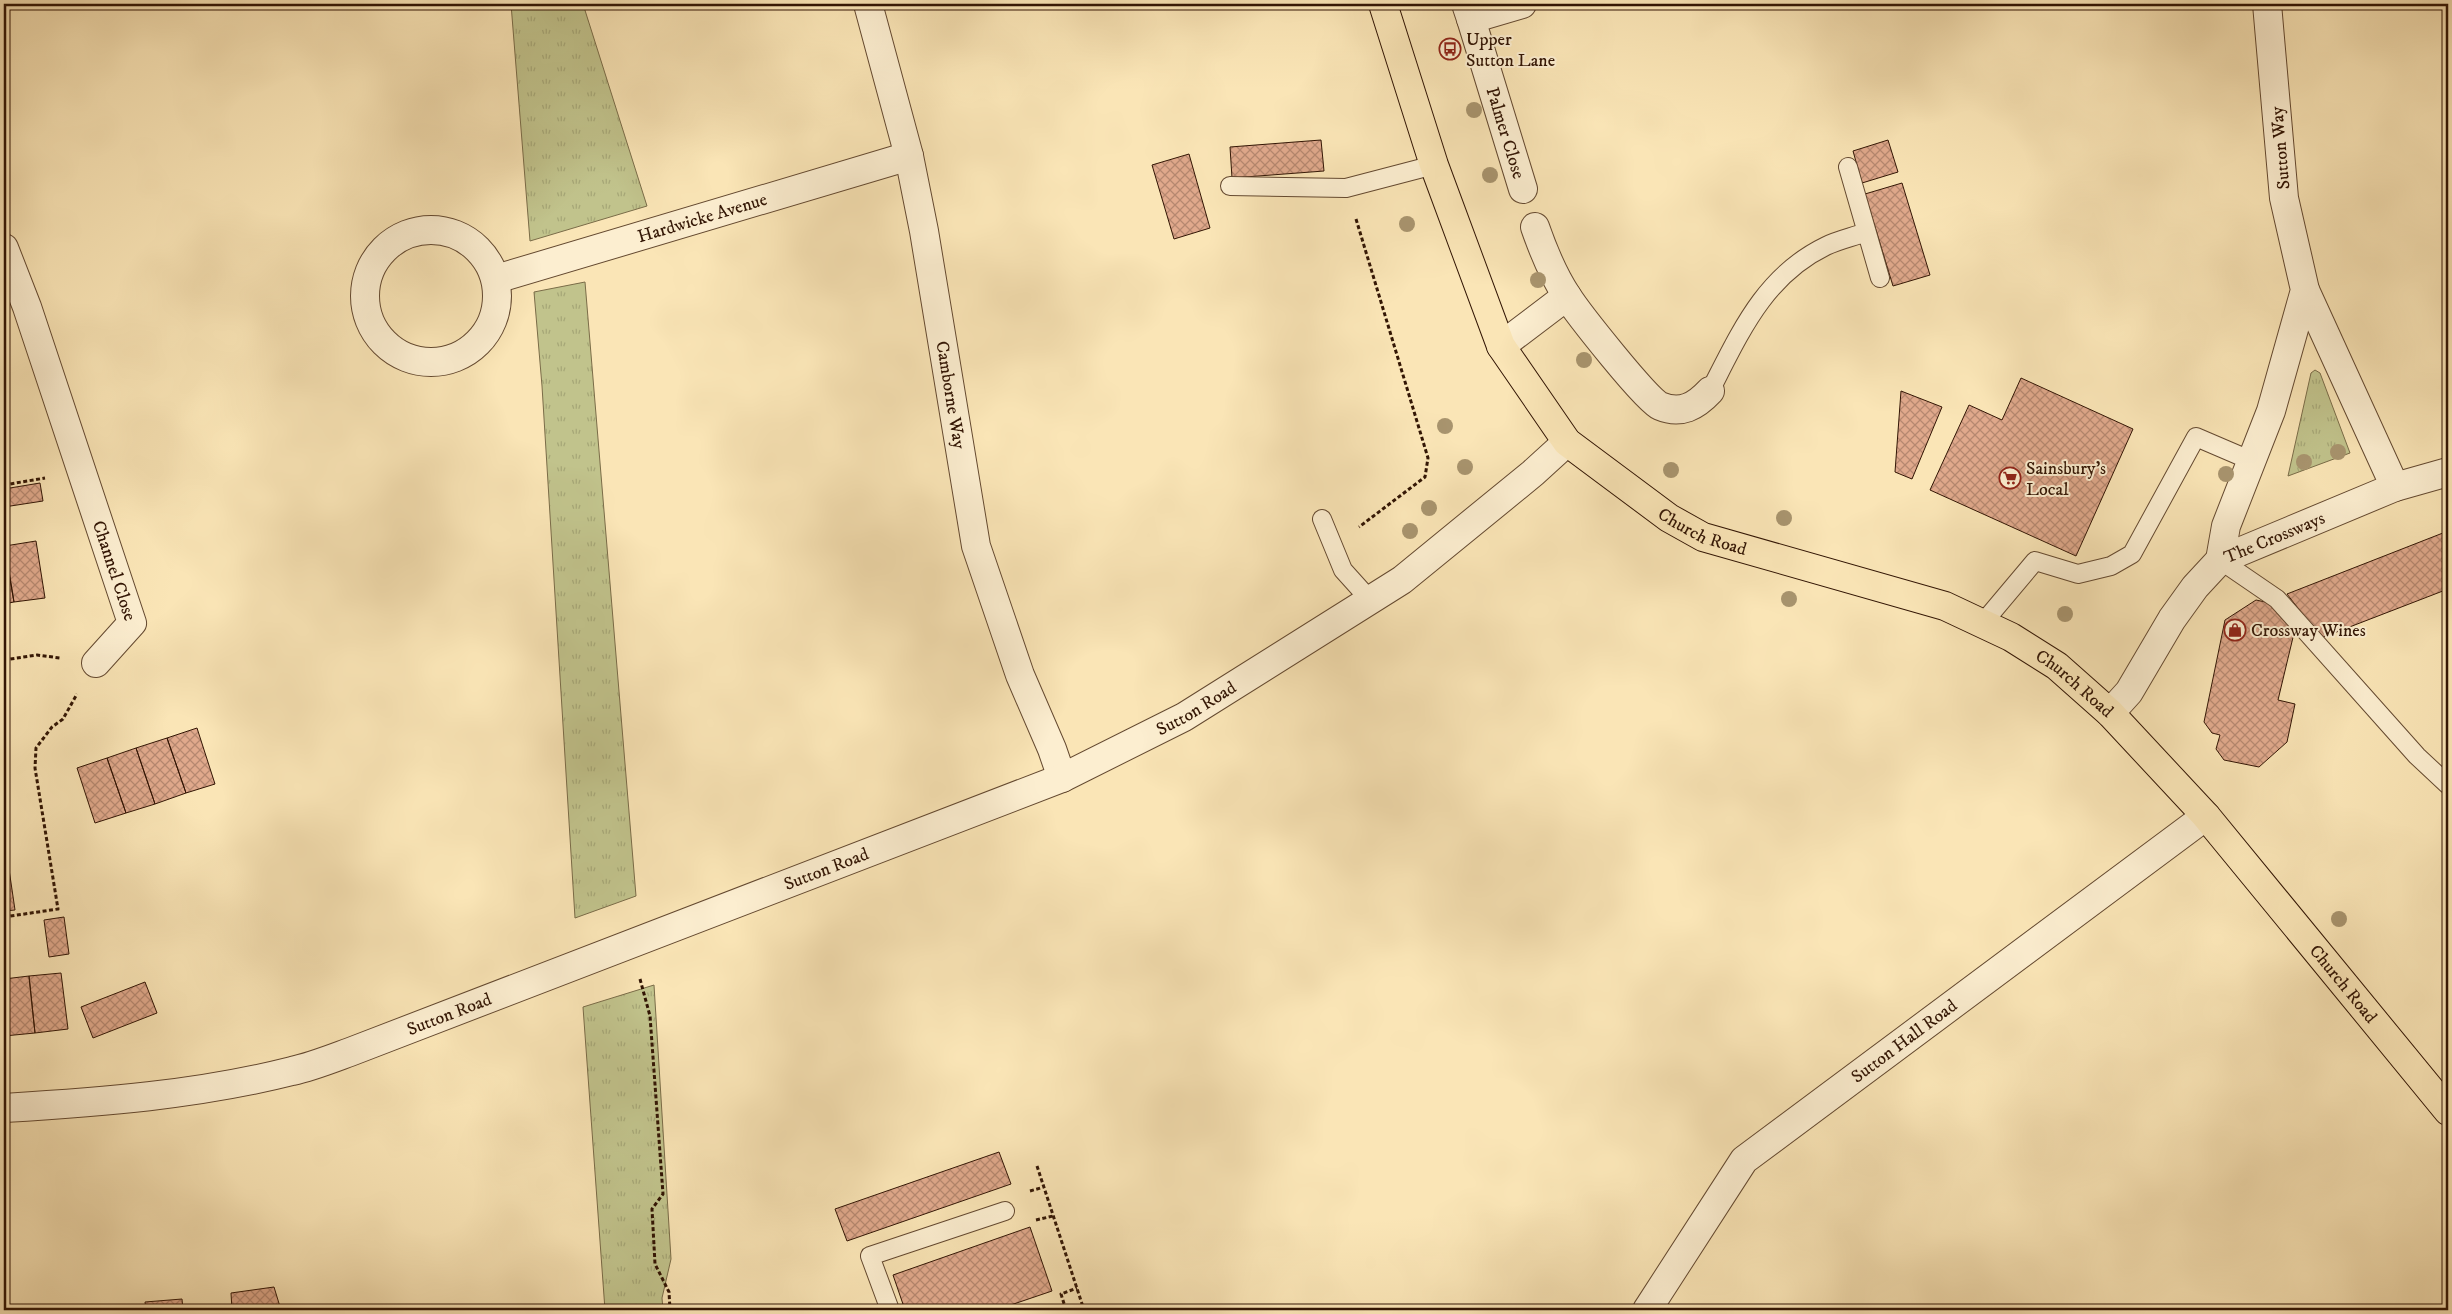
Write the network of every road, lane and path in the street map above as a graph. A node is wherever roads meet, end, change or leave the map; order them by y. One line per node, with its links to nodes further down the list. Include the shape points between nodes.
1 (868, 4): 6 (street, Camborne Way)
2 (1383, 4): 7 (main road)
3 (1522, 4): 5 (street, Palmer Close)
4 (2268, 4): 17 (street, Sutton Way, via 2284,198)
5 (1469, 11): 11 (street, Palmer Close)
6 (909, 156): 16 (street, Hardwicke Avenue); 35 (street, Camborne Way, via 976,546 1020,675)
7 (1434, 165): 10 (lane); 19 (main road)
8 (1848, 167): 13 (lane)
9 (1230, 186): 10 (lane)
10 (1346, 188): 28 (path, via 1428,458 1425,477)
11 (1523, 189)
12 (1535, 227): 18 (street)
13 (1866, 232): 15 (lane); 20 (lane, via 1826,246 1799,262 1769,289 1747,319)
14 (4, 248): 33 (street, Channel Close, via 132,623)
15 (1880, 278)
16 (496, 280): 16 (street, via 498,301 486,334 466,354 446,361 424,363 404,358 382,341 365,311 365,282 371,265 385,247 404,235 427,229 450,232 470,242 486,259)
17 (2305, 290): 22 (street, Sutton Way, via 2271,411); 26 (street, Sutton Way)
18 (1567, 296): 19 (street); 20 (street, via 1639,387 1659,406 1690,407 1698,404)
19 (1501, 346): 21 (main road)
20 (1710, 391)
21 (1567, 442): 30 (street, Sutton Road, via 1402,580); 31 (main road, Church Road, via 1669,518 1703,537 1945,606)
22 (2252, 461): 29 (street, Sutton Way, via 2226,526); 31 (lane, via 2196,437 2132,554 2111,566 2078,574 2035,561)
23 (2448, 472): 26 (street, The Crossways)
24 (53, 476): 25 (path)
25 (4, 485)
26 (2395, 487): 29 (street, The Crossways)
27 (1322, 519): 28 (lane)
28 (1333, 546): 30 (lane, via 1343,570)
29 (2220, 560): 34 (street, The Crossways, via 2195,587 2129,692); 36 (lane, via 2277,599 2417,756)
30 (1370, 600): 35 (street, Sutton Road, via 1184,717)
31 (1982, 624): 34 (main road, Church Road, via 2011,637 2057,666)
32 (4, 660): 33 (path, via 37,655)
33 (96, 663): 38 (path, via 62,719 36,748 36,768 58,909)
34 (2110, 713): 37 (main road, Church Road)
35 (1062, 778): 39 (street, Sutton Road)
36 (2448, 785)
37 (2206, 816): 41 (main road, Church Road); 49 (street, Sutton Hall Road, via 1744,1160)
38 (4, 917)
39 (630, 945): 40 (street, Sutton Road, via 293,1071 185,1093); 45 (path, via 650,1016 663,1194 652,1209 655,1264 669,1292)
40 (4, 1108)
41 (2448, 1111)
42 (1037, 1166): 44 (path)
43 (1005, 1211): 46 (lane, via 870,1256)
44 (1077, 1288): 47 (path, via 1061,1294); 48 (path)
45 (670, 1310)
46 (890, 1310)
47 (1066, 1310)
48 (1084, 1310)
49 (1647, 1310)

